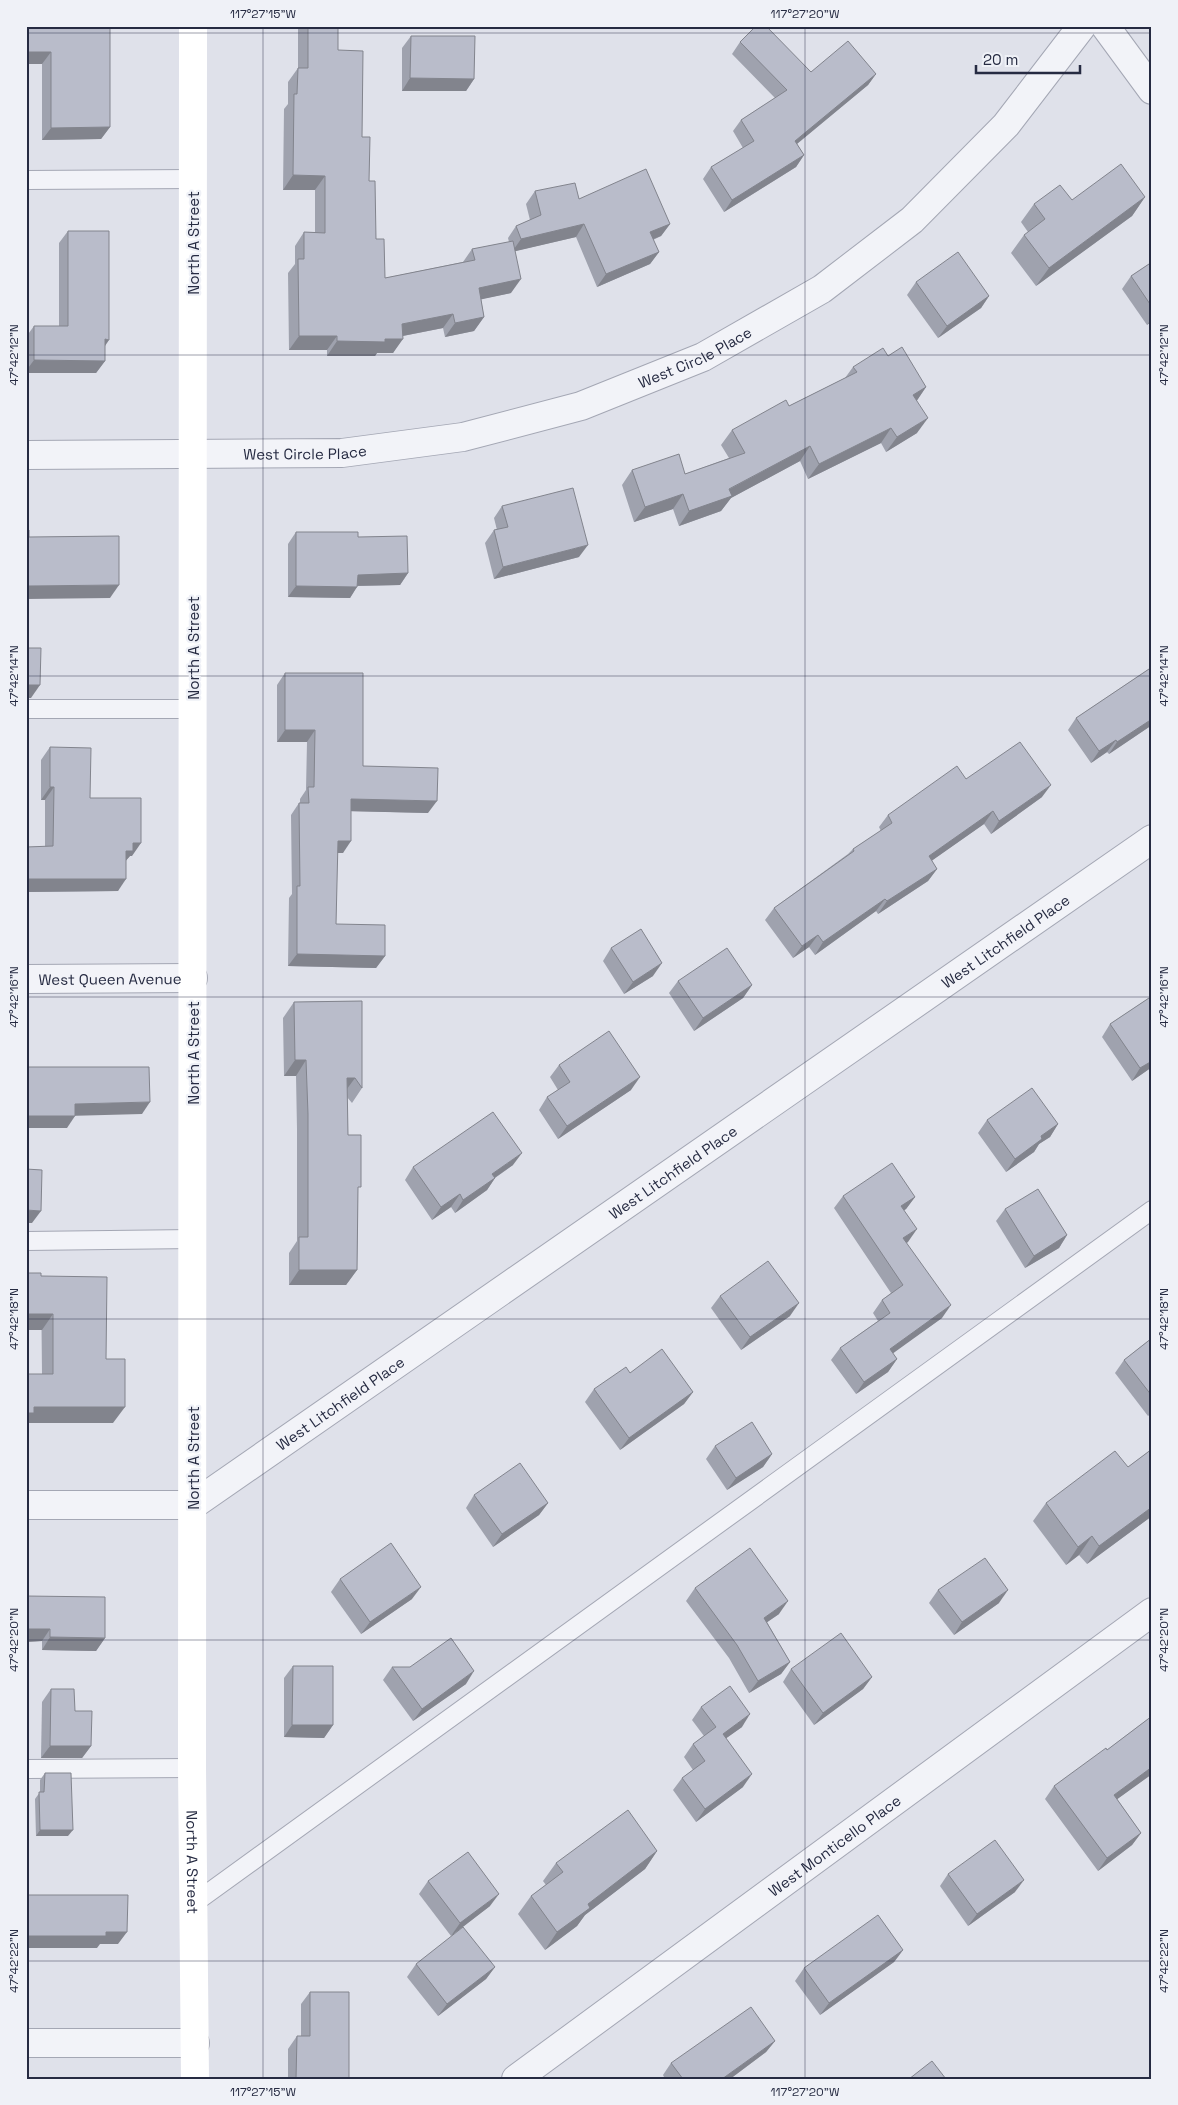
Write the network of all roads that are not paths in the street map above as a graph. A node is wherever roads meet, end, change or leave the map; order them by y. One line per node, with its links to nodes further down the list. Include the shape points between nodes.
1 (193, 26): 5 (street, North A Street)
2 (1082, 26): 8 (street, West Circle Place, via 1006,125 912,220 822,289 703,357 581,406 463,437 342,453)
3 (1105, 26): 4 (street)
4 (1152, 90)
5 (193, 179): 6 (lane); 8 (street, North A Street)
6 (26, 180)
7 (26, 455): 8 (street, West Circle Place)
8 (193, 455): 10 (street, North A Street)
9 (26, 709): 10 (lane)
10 (193, 709): 12 (street, North A Street)
11 (1152, 839): 18 (street, West Litchfield Place)
12 (193, 978): 13 (street, West Queen Avenue); 15 (street, North A Street)
13 (26, 979)
14 (1152, 1210): 22 (lane)
15 (194, 1239): 16 (lane); 18 (street, North A Street)
16 (26, 1241)
17 (26, 1505): 18 (street)
18 (194, 1505): 20 (street, North A Street)
19 (1152, 1612): 26 (street, West Monticello Place)
20 (192, 1768): 21 (lane); 22 (street, North A Street)
21 (26, 1769)
22 (194, 1904): 24 (street, North A Street)
23 (26, 2043): 24 (street)
24 (195, 2043): 25 (street, North A Street)
25 (195, 2079)
26 (516, 2079)

